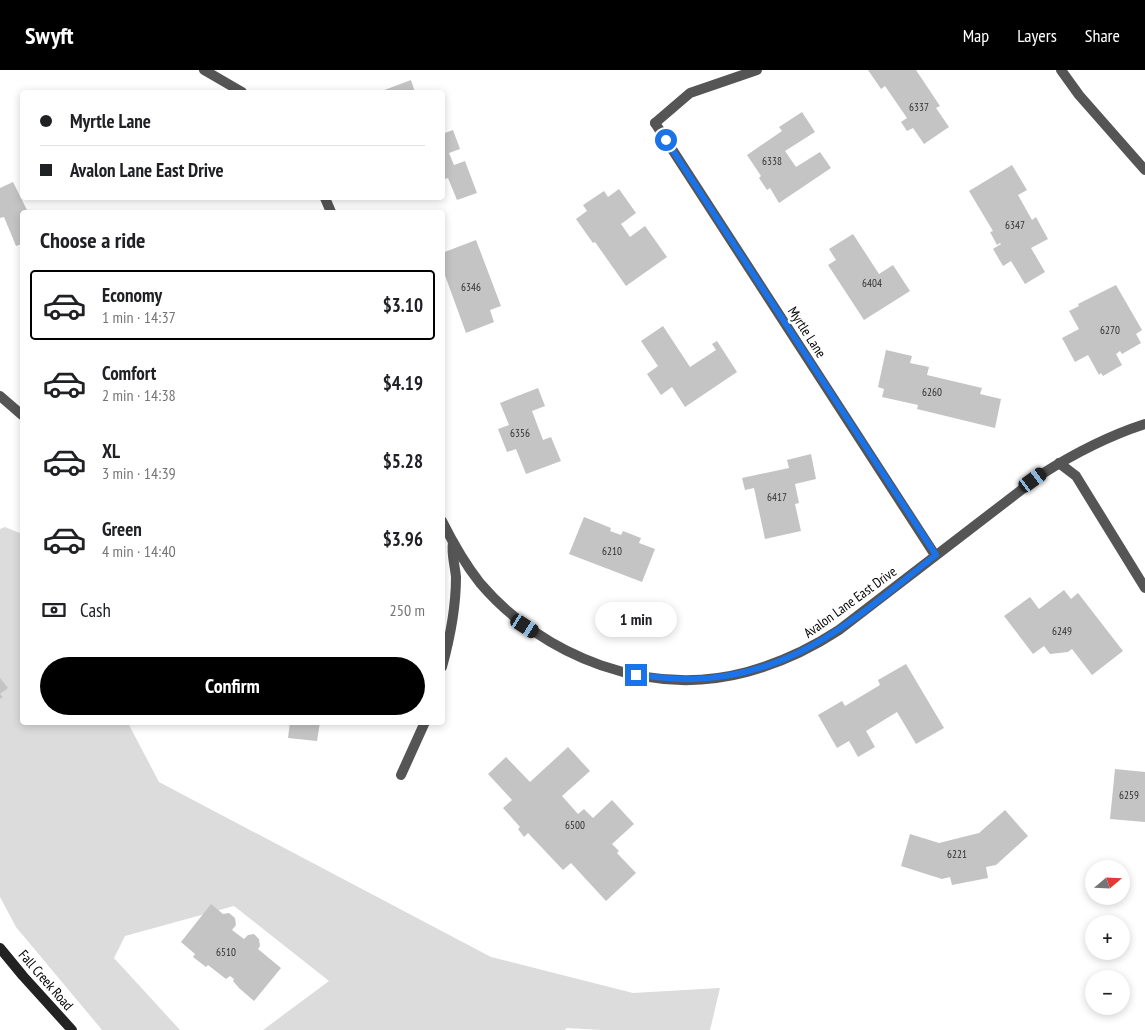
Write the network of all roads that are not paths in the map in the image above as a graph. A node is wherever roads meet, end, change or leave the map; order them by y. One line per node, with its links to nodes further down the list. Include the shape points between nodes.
1 (204, 70): 4 (street)
2 (758, 70): 12 (street, Myrtle Lane, via 690,93 656,123)
3 (1061, 70): 5 (street, via 1078,95)
4 (239, 90)
5 (1145, 170)
6 (0, 396): 7 (street)
7 (20, 413)
8 (1145, 424): 9 (street, Avalon Lane East Drive, via 1105,439)
9 (1059, 463): 12 (street, Avalon Lane East Drive); 13 (street, via 1076,476)
10 (445, 526): 11 (street, Avalon Lane East Drive)
11 (453, 541): 12 (street, Avalon Lane East Drive, via 469,567 495,598 525,626 577,657 636,675 676,679 737,674 796,655 839,630); 14 (street, via 456,576 454,613)
12 (936, 555)
13 (1145, 588)
14 (445, 654)
15 (424, 725): 16 (street)
16 (401, 775)
17 (0, 948): 18 (main road, Fall Creek Road)
18 (72, 1030)

